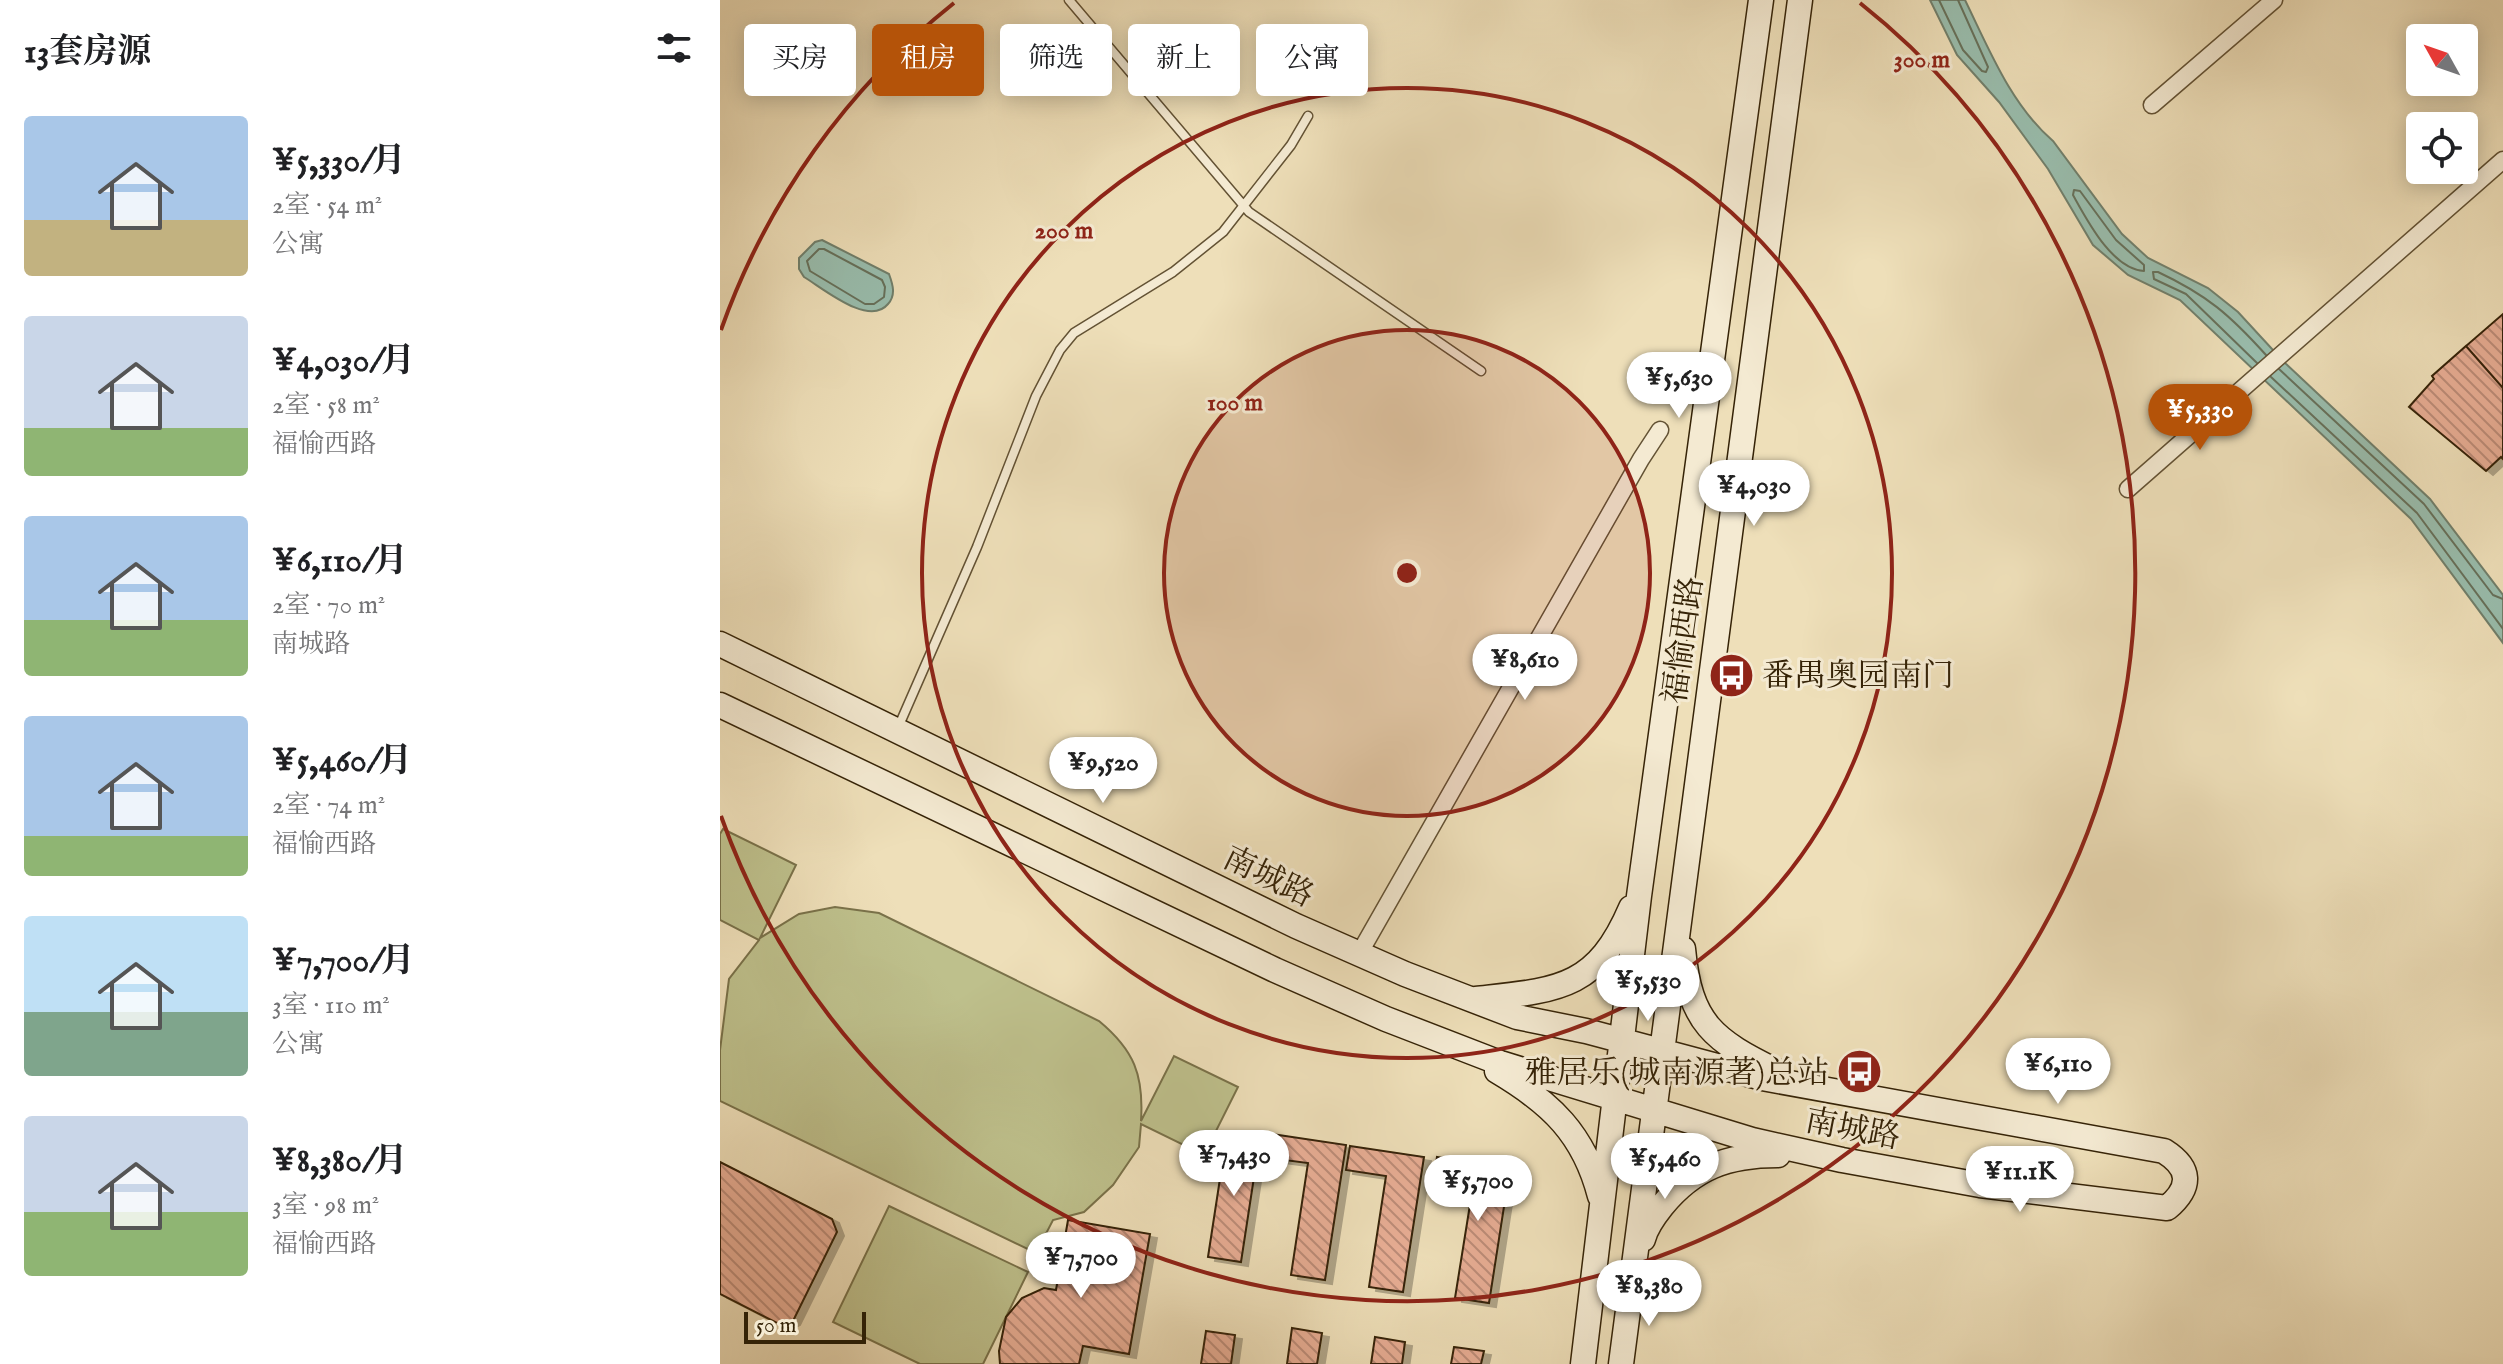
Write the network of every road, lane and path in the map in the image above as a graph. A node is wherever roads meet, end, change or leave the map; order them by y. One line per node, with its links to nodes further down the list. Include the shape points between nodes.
1 (1069, 0): 8 (lane)
2 (1761, 0): 15 (street, 福愉西路)
3 (1800, 0): 16 (street, 福愉西路)
4 (2274, 0): 5 (street)
5 (2152, 105)
6 (1308, 116): 8 (lane)
7 (2503, 160): 11 (street)
8 (1244, 206): 9 (lane, via 1262,224); 14 (lane, via 1199,254 1074,333 1060,350)
9 (1481, 371)
10 (1660, 430): 17 (street)
11 (2128, 489)
12 (720, 644): 14 (street, 南城路)
13 (720, 705): 20 (street, 南城路, via 1275,970)
14 (897, 730): 17 (street, 南城路)
15 (1646, 847): 18 (street, via 1621,933 1592,968 1559,987); 19 (street, 福愉西路)
16 (1680, 901): 21 (street, 福愉西路); 22 (street, via 1686,977 1692,1003 1704,1022 1742,1054)
17 (1359, 954): 18 (street, 南城路)
18 (1472, 1000): 19 (street, 南城路, via 1517,1017)
19 (1622, 1040): 21 (street, 南城路); 23 (street, 福愉西路)
20 (1457, 1047): 23 (street, 南城路); 26 (street, via 1526,1088 1564,1122 1587,1156)
21 (1662, 1051): 22 (street, 南城路); 24 (street, 福愉西路)
22 (1817, 1088): 25 (street, 南城路, via 2164,1151 2184,1167 2186,1177 2177,1200 2167,1208 1980,1185)
23 (1615, 1096): 24 (street, 南城路); 26 (street, 福愉西路)
24 (1653, 1109): 25 (street, 南城路); 27 (street, 福愉西路)
25 (1828, 1157): 27 (street, via 1737,1158 1690,1178 1645,1231)
26 (1602, 1202): 28 (street)
27 (1630, 1288): 29 (street)
28 (1583, 1364)
29 (1621, 1364)

